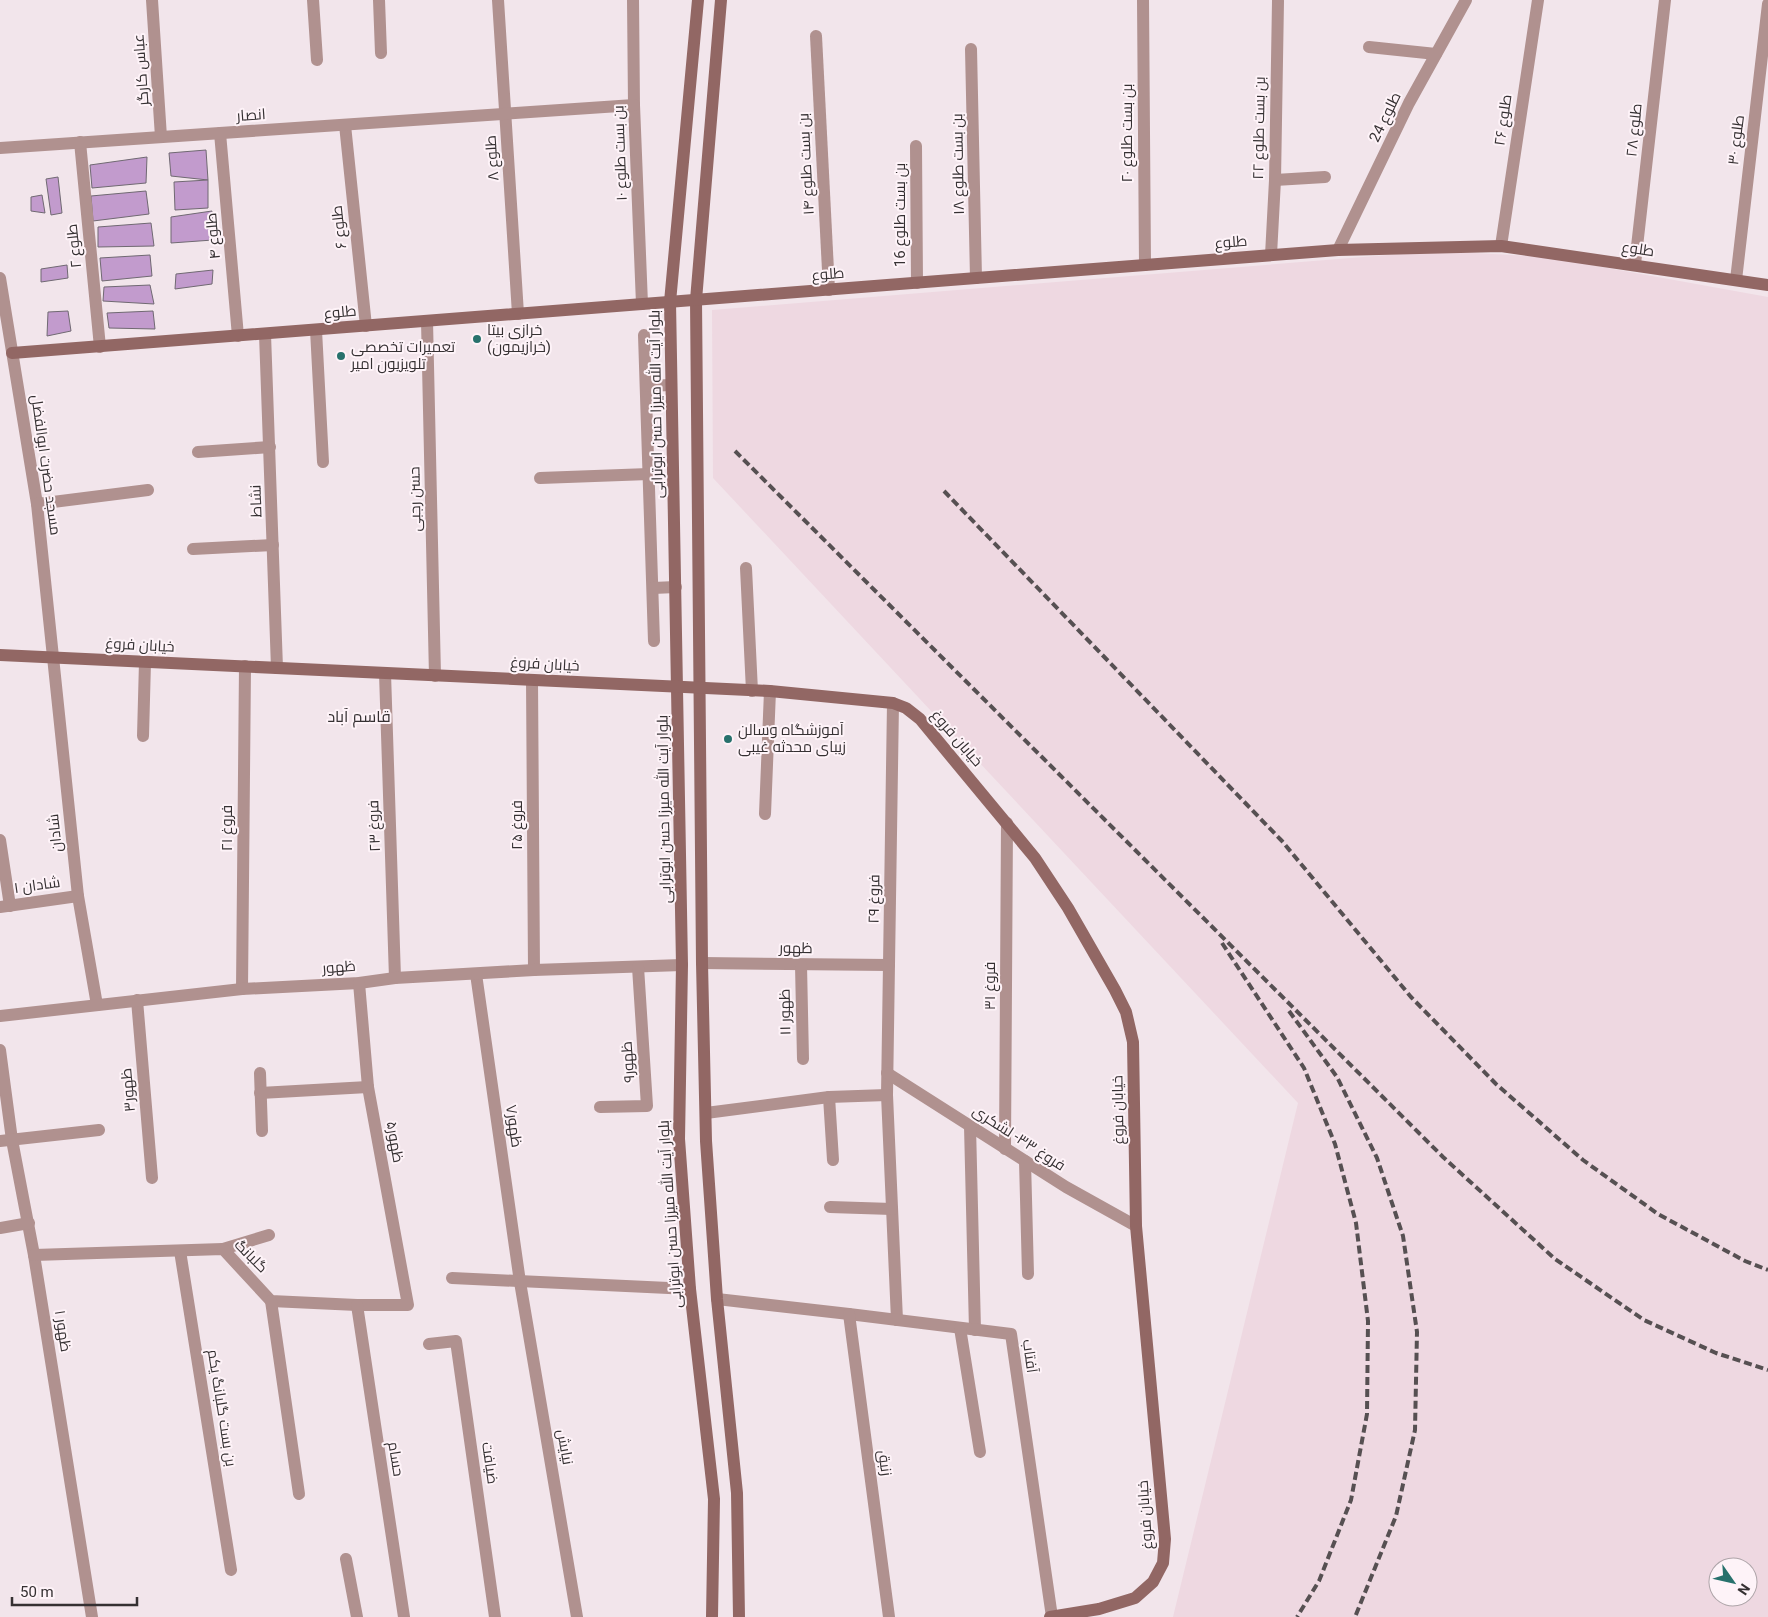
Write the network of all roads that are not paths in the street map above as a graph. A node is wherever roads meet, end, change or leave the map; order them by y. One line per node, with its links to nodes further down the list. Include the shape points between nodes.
1 (152, 0): 24 (street, عباس کارگر)
2 (313, 0): 19 (street)
3 (379, 0): 17 (street)
4 (498, 0): 21 (street, طلوع ۸)
5 (633, 0): 20 (street, بن بست طلوع ۱۰)
6 (698, 0): 42 (street, بلوار آیت الله میرزا حسن ابوترابی)
7 (721, 0): 41 (street)
8 (1142, 0): 34 (street, بن بست طلوع ۲۰)
9 (1466, 0): 18 (street, طلوع 24)
10 (1538, 0): 30 (street, طلوع ۲۶)
11 (1665, 0): 33 (street, طلوع ۲۸)
12 (1278, 1): 29 (street, بن بست طلوع ۲۲)
13 (1768, 4): 37 (street, طلوع ۳۰)
14 (816, 36): 40 (street, بن بست طلوع ۱۴)
15 (1369, 47): 18 (street)
16 (972, 49): 36 (street, بن بست طلوع ۱۸)
17 (381, 53)
18 (1436, 54): 31 (street, طلوع 24)
19 (317, 60)
20 (634, 106): 21 (street, انصار); 43 (street, بن بست طلوع ۱۰)
21 (505, 115): 22 (street, انصار); 44 (street, طلوع ۸)
22 (345, 125): 23 (street, انصار); 46 (street, طلوع ۶)
23 (220, 133): 24 (street, انصار); 49 (street, طلوع ۴)
24 (161, 137): 25 (street, انصار)
25 (80, 142): 27 (street, انصار); 51 (street, طلوع ۲)
26 (916, 146): 38 (street, بن بست طلوع 16)
27 (0, 148)
28 (1326, 177): 29 (street)
29 (1275, 180): 32 (street, بن بست طلوع ۲۲)
30 (1501, 246): 31 (street, طلوع); 33 (street, طلوع)
31 (1338, 250): 32 (street, طلوع)
32 (1272, 255): 34 (street, طلوع)
33 (1635, 264): 37 (street, طلوع)
34 (1144, 265): 36 (street, طلوع)
35 (0, 278): 52 (street, مسجد حضرت ابوالفضل)
36 (976, 278): 38 (street, طلوع)
37 (1736, 280): 39 (street, طلوع)
38 (917, 283): 40 (street, طلوع)
39 (1768, 285)
40 (829, 290): 41 (street, طلوع)
41 (696, 300): 42 (street, طلوع); 77 (street)
42 (670, 302): 43 (street, طلوع); 53 (street, بلوار آیت الله میرزا حسن ابوترابی)
43 (642, 304): 44 (street, طلوع)
44 (518, 314): 45 (street, طلوع)
45 (427, 321): 46 (street, طلوع); 74 (street, حسن رجبی)
46 (366, 326): 47 (street, طلوع)
47 (316, 330): 48 (street, طلوع); 57 (street)
48 (265, 334): 49 (street, طلوع); 55 (street, نشاط)
49 (238, 336): 51 (street, طلوع)
50 (644, 336): 54 (street)
51 (100, 346): 52 (street, طلوع)
52 (12, 354): 61 (street, مسجد حضرت ابوالفضل)
53 (671, 384): 54 (street); 66 (street, بلوار آیت الله میرزا حسن ابوترابی)
54 (646, 386): 58 (street)
55 (270, 447): 56 (street); 62 (street, نشاط)
56 (198, 452)
57 (323, 462)
58 (649, 474): 59 (street); 65 (street)
59 (540, 478)
60 (148, 490): 61 (street)
61 (37, 504): 69 (street, مسجد حضرت ابوالفضل)
62 (273, 545): 63 (street); 72 (street, نشاط)
63 (193, 549)
64 (746, 568): 78 (street)
65 (653, 588): 66 (street); 67 (street)
66 (676, 588): 76 (street, بلوار آیت الله میرزا حسن ابوترابی)
67 (654, 641)
68 (0, 655): 69 (street, خیابان فروغ)
69 (52, 657): 70 (street, خیابان فروغ); 85 (street, شادان)
70 (145, 662): 71 (street, خیابان فروغ); 81 (street)
71 (245, 666): 72 (street, خیابان فروغ); 96 (street, فروغ ۲۱)
72 (277, 668): 73 (street, خیابان فروغ)
73 (385, 673): 74 (street, خیابان فروغ); 94 (street, فروغ ۲۳)
74 (435, 676): 75 (street, خیابان فروغ)
75 (532, 680): 76 (street, خیابان فروغ); 92 (street, فروغ ۲۵)
76 (678, 687): 77 (street, خیابان فروغ); 89 (street, بلوار آیت الله میرزا حسن ابوترابی)
77 (699, 688): 78 (street, خیابان فروغ); 87 (street)
78 (752, 691): 79 (street, خیابان فروغ)
79 (770, 692): 80 (street, خیابان فروغ); 82 (street)
80 (893, 703): 83 (street, خیابان فروغ, via 920,719); 90 (street, فروغ ۲۹)
81 (143, 736)
82 (765, 814)
83 (1007, 823): 114 (street, فروغ ۳۱); 121 (street, خیابان فروغ, via 1068,908 1126,1012 1133,1042)
84 (0, 840): 86 (street)
85 (78, 896): 86 (street, شادان ۱); 98 (street, شادان)
86 (5, 906)
87 (702, 964): 88 (street, ظهور); 109 (street)
88 (801, 964): 90 (street, ظهور); 101 (street, ظهور ۱۱)
89 (682, 965): 91 (street, ظهور); 130 (street, بلوار آیت الله میرزا حسن ابوترابی, via 679,1139)
90 (889, 965): 103 (street, فروغ ۲۹)
91 (638, 967): 92 (street, ظهور); 108 (street, ظهور۹, via 647,1106)
92 (534, 970): 93 (street, ظهور)
93 (476, 974): 94 (street, ظهور); 129 (street, ظهور۷)
94 (395, 978): 95 (street, ظهور)
95 (359, 983): 96 (street, ظهور); 104 (street, ظهور۵)
96 (242, 989): 97 (street, ظهور)
97 (137, 1000): 98 (street, ظهور); 117 (street, ظهور۳)
98 (97, 1005): 99 (street, ظهور)
99 (0, 1016)
100 (0, 1050): 113 (street, ظهور ۱)
101 (802, 1059)
102 (260, 1073): 105 (street)
103 (888, 1073): 106 (street, فروغ ۲۹); 110 (street, فروغ ۳۳- لشکری)
104 (368, 1088): 105 (street); 133 (street, ظهور۵, via 408,1305)
105 (260, 1093): 112 (street)
106 (887, 1096): 107 (street); 119 (street, فروغ ۲۹)
107 (829, 1097): 109 (street); 115 (street)
108 (600, 1107)
109 (706, 1113): 131 (street)
110 (970, 1126): 114 (street, فروغ ۳۳- لشکری); 137 (street)
111 (99, 1130): 113 (street)
112 (262, 1131)
113 (6, 1140): 120 (street, ظهور ۱)
114 (1005, 1149): 116 (street, فروغ ۳۳- لشکری)
115 (833, 1160)
116 (1025, 1161): 121 (street, فروغ ۳۳- لشکری); 127 (street)
117 (152, 1178)
118 (830, 1207): 119 (street)
119 (892, 1209): 135 (street, فروغ ۲۹)
120 (29, 1223): 122 (street); 126 (street, ظهور ۱)
121 (1136, 1226): 151 (street, خیابان فروغ, via 1165,1539 1163,1563 1153,1582 1135,1598 1099,1609)
122 (0, 1228)
123 (269, 1235): 124 (street)
124 (223, 1249): 125 (street, گلبانگ); 132 (street, گلبانگ)
125 (180, 1251): 126 (street, گلبانگ); 142 (street, بن بست گلبانگ یکم)
126 (34, 1254): 143 (street, ظهور ۱)
127 (1028, 1274)
128 (452, 1278): 129 (street)
129 (520, 1282): 130 (street); 147 (street, نيايش)
130 (690, 1289): 148 (street, بلوار آیت الله میرزا حسن ابوترابی, via 714,1498)
131 (717, 1299): 134 (street, آفتاب); 149 (street, via 737,1493)
132 (271, 1301): 133 (street); 140 (street)
133 (356, 1305): 145 (street, حسام)
134 (849, 1314): 135 (street, آفتاب); 150 (street, زنبق)
135 (897, 1320): 136 (street, آفتاب)
136 (960, 1328): 137 (street, آفتاب); 139 (street)
137 (975, 1330): 151 (street, آفتاب, via 1011,1334)
138 (429, 1344): 146 (street, ضیافت, via 456,1341)
139 (980, 1452)
140 (299, 1494)
141 (346, 1559): 144 (street)
142 (230, 1570)
143 (92, 1617)
144 (357, 1617)
145 (404, 1617)
146 (495, 1617)
147 (577, 1617)
148 (712, 1617)
149 (739, 1617)
150 (889, 1617)
151 (1051, 1617)

